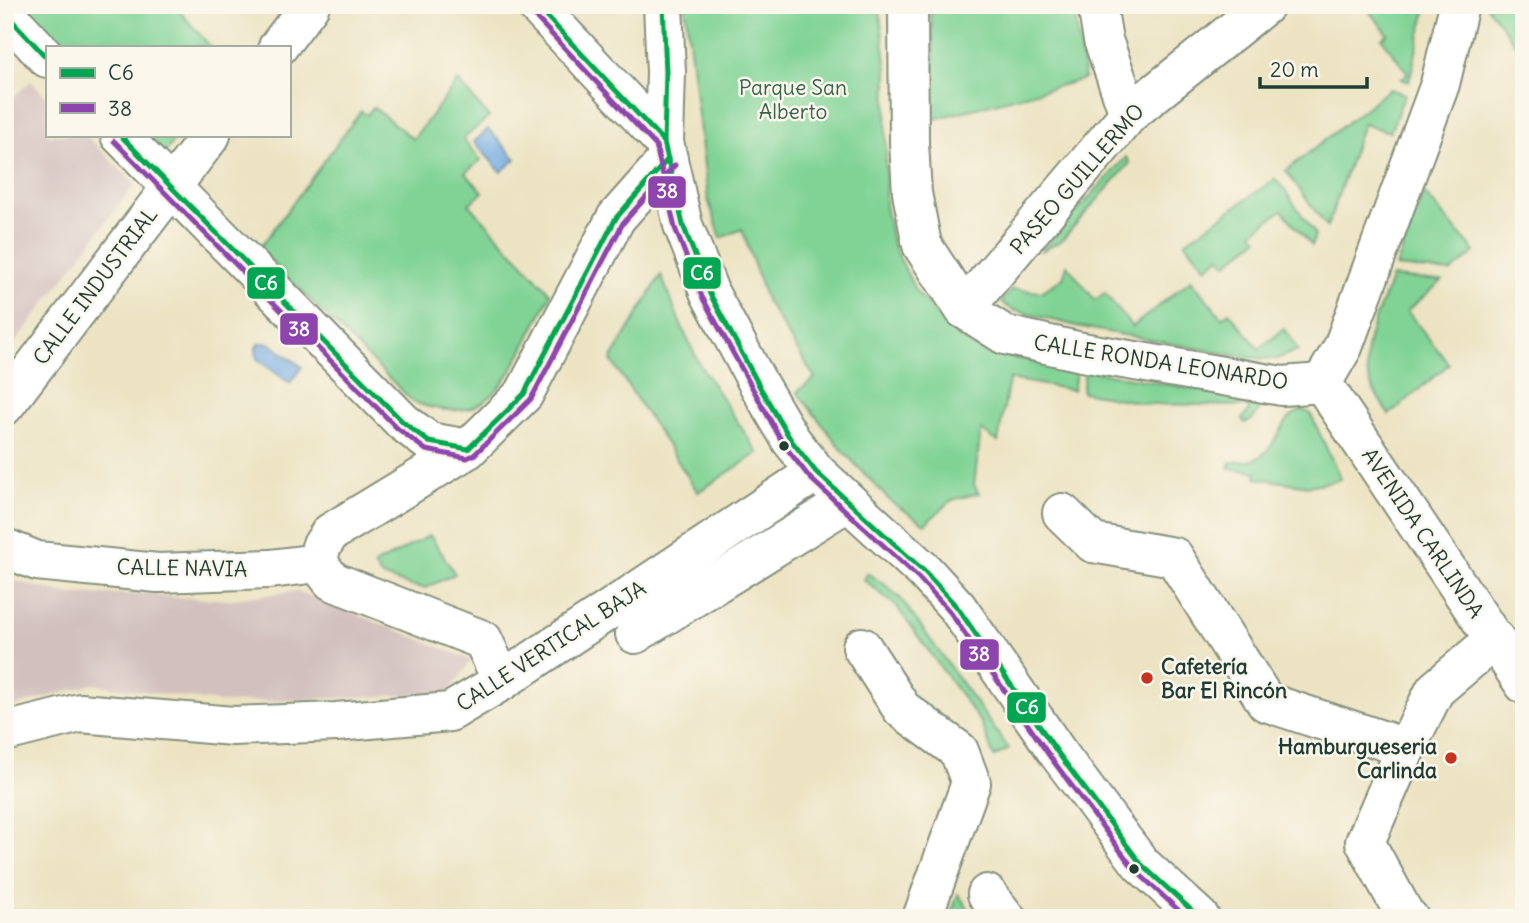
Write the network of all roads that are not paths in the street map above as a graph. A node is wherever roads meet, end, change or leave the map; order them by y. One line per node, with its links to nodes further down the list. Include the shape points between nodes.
1 (310, 5): 9 (street)
2 (536, 5): 14 (street)
3 (663, 5): 14 (street)
4 (908, 5): 16 (street, CALLE RONDA LEONARDO, via 914,206 922,245)
5 (1097, 5): 11 (street, via 1103,40)
6 (1265, 5): 11 (street, PASEO GUILLERMO)
7 (1460, 5): 17 (street, via 1440,84 1343,346)
8 (5, 13): 10 (street)
9 (279, 46)
10 (46, 57)
11 (1129, 114): 16 (street, PASEO GUILLERMO)
12 (121, 136): 15 (street)
13 (210, 136): 15 (street, CALLE INDUSTRIAL)
14 (666, 151): 19 (street, via 616,218 524,394); 20 (street, via 683,225 710,294 791,440)
15 (170, 187): 18 (street, CALLE INDUSTRIAL); 19 (street, via 403,422 429,442)
16 (964, 309): 17 (street, CALLE RONDA LEONARDO, via 1005,335 1082,352 1282,386)
17 (1322, 383): 26 (street, AVENIDA CARLINDA)
18 (5, 405)
19 (468, 449): 24 (street, via 330,533)
20 (816, 472): 21 (street); 28 (street, CALLE VERTICAL BAJA)
21 (847, 502): 25 (street, CALLE VERTICAL BAJA); 33 (street, via 957,607 1141,864)
22 (1062, 513): 31 (street, via 1093,543 1174,557 1266,702)
23 (5, 548): 24 (street, CALLE NAVIA, via 37,561 158,573)
24 (318, 563): 28 (street, via 332,581 483,640)
25 (635, 634)
26 (1495, 639): 29 (street, AVENIDA CARLINDA); 31 (street, via 1435,690)
27 (862, 647): 32 (street, via 902,709 959,751 971,783)
28 (502, 681): 30 (street, CALLE VERTICAL BAJA, via 450,712 233,726 80,713)
29 (1524, 684)
30 (5, 732)
31 (1405, 748): 34 (street, via 1365,842)
32 (922, 918)
33 (1200, 918)
34 (1409, 918)

